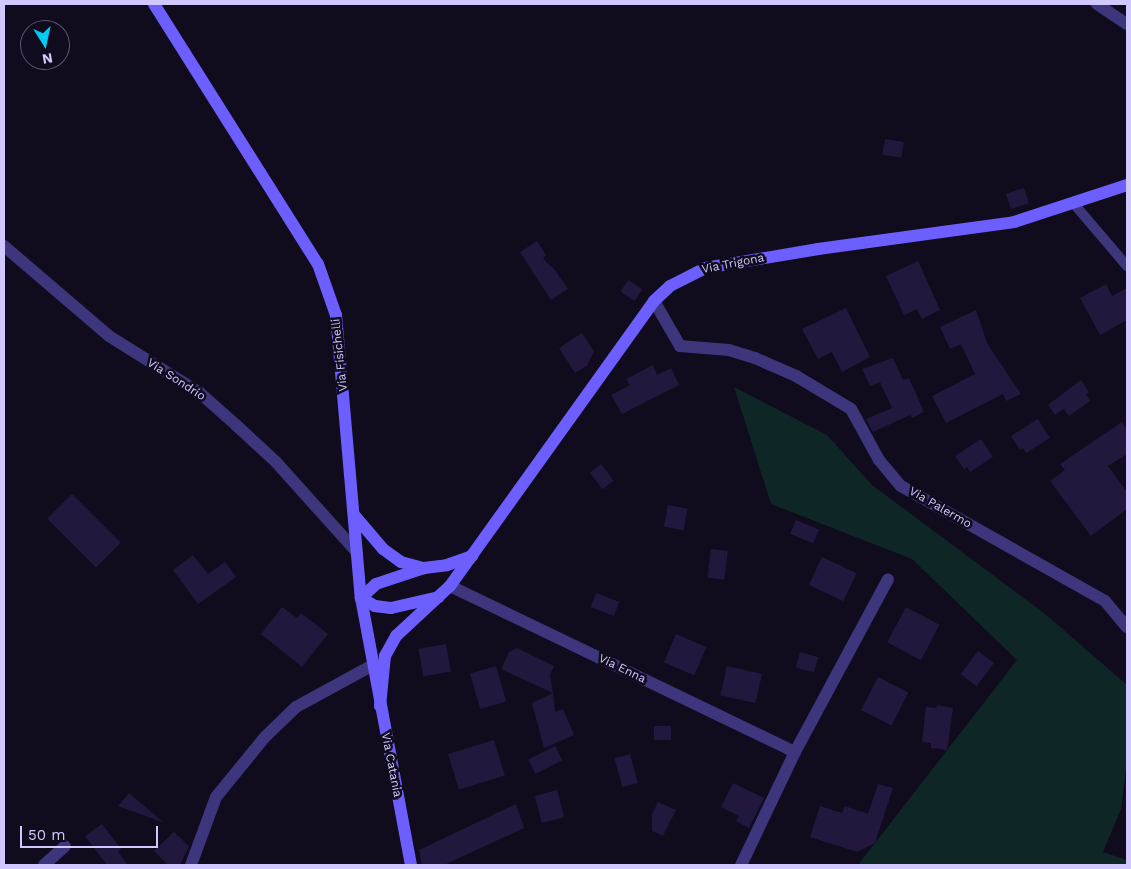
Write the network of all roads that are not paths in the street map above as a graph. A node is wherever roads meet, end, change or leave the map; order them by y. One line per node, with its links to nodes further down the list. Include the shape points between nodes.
1 (154, 4): 9 (street, Via Fisichelli, via 318,264 337,324)
2 (1097, 4): 3 (street)
3 (1127, 24)
4 (1127, 185): 5 (street, Via Trigona)
5 (1075, 205): 7 (lane); 8 (street, Via Trigona, via 1014,222 705,268 670,286)
6 (4, 246): 10 (street, Via Sondrio, via 109,336 200,393 276,462)
7 (1127, 266)
8 (654, 301): 11 (street, Via Trigona); 17 (street, Via Palermo, via 680,346 729,350 755,358 796,376 851,409 878,460 901,486 1105,601)
9 (354, 515): 10 (street, Via Fisichelli); 12 (street, via 383,549 401,562)
10 (355, 550): 16 (street, Via Fisichelli)
11 (472, 556): 12 (street, via 447,565); 14 (street, Via Trigona)
12 (424, 568): 16 (street, via 376,584)
13 (888, 579): 20 (street)
14 (450, 586): 15 (street, Via Trigona); 20 (street, Via Enna)
15 (440, 596): 16 (street, via 391,608 375,606); 19 (street, Via Trigona, via 396,636 385,656)
16 (361, 598): 18 (street, Via Fisichelli)
17 (1127, 627)
18 (373, 664): 19 (street, Via Catania); 23 (street, via 296,706 266,737 216,797)
19 (380, 706): 24 (street, Via Catania)
20 (795, 752): 25 (street)
21 (66, 846): 22 (street)
22 (44, 865)
23 (191, 865)
24 (411, 865)
25 (740, 865)

